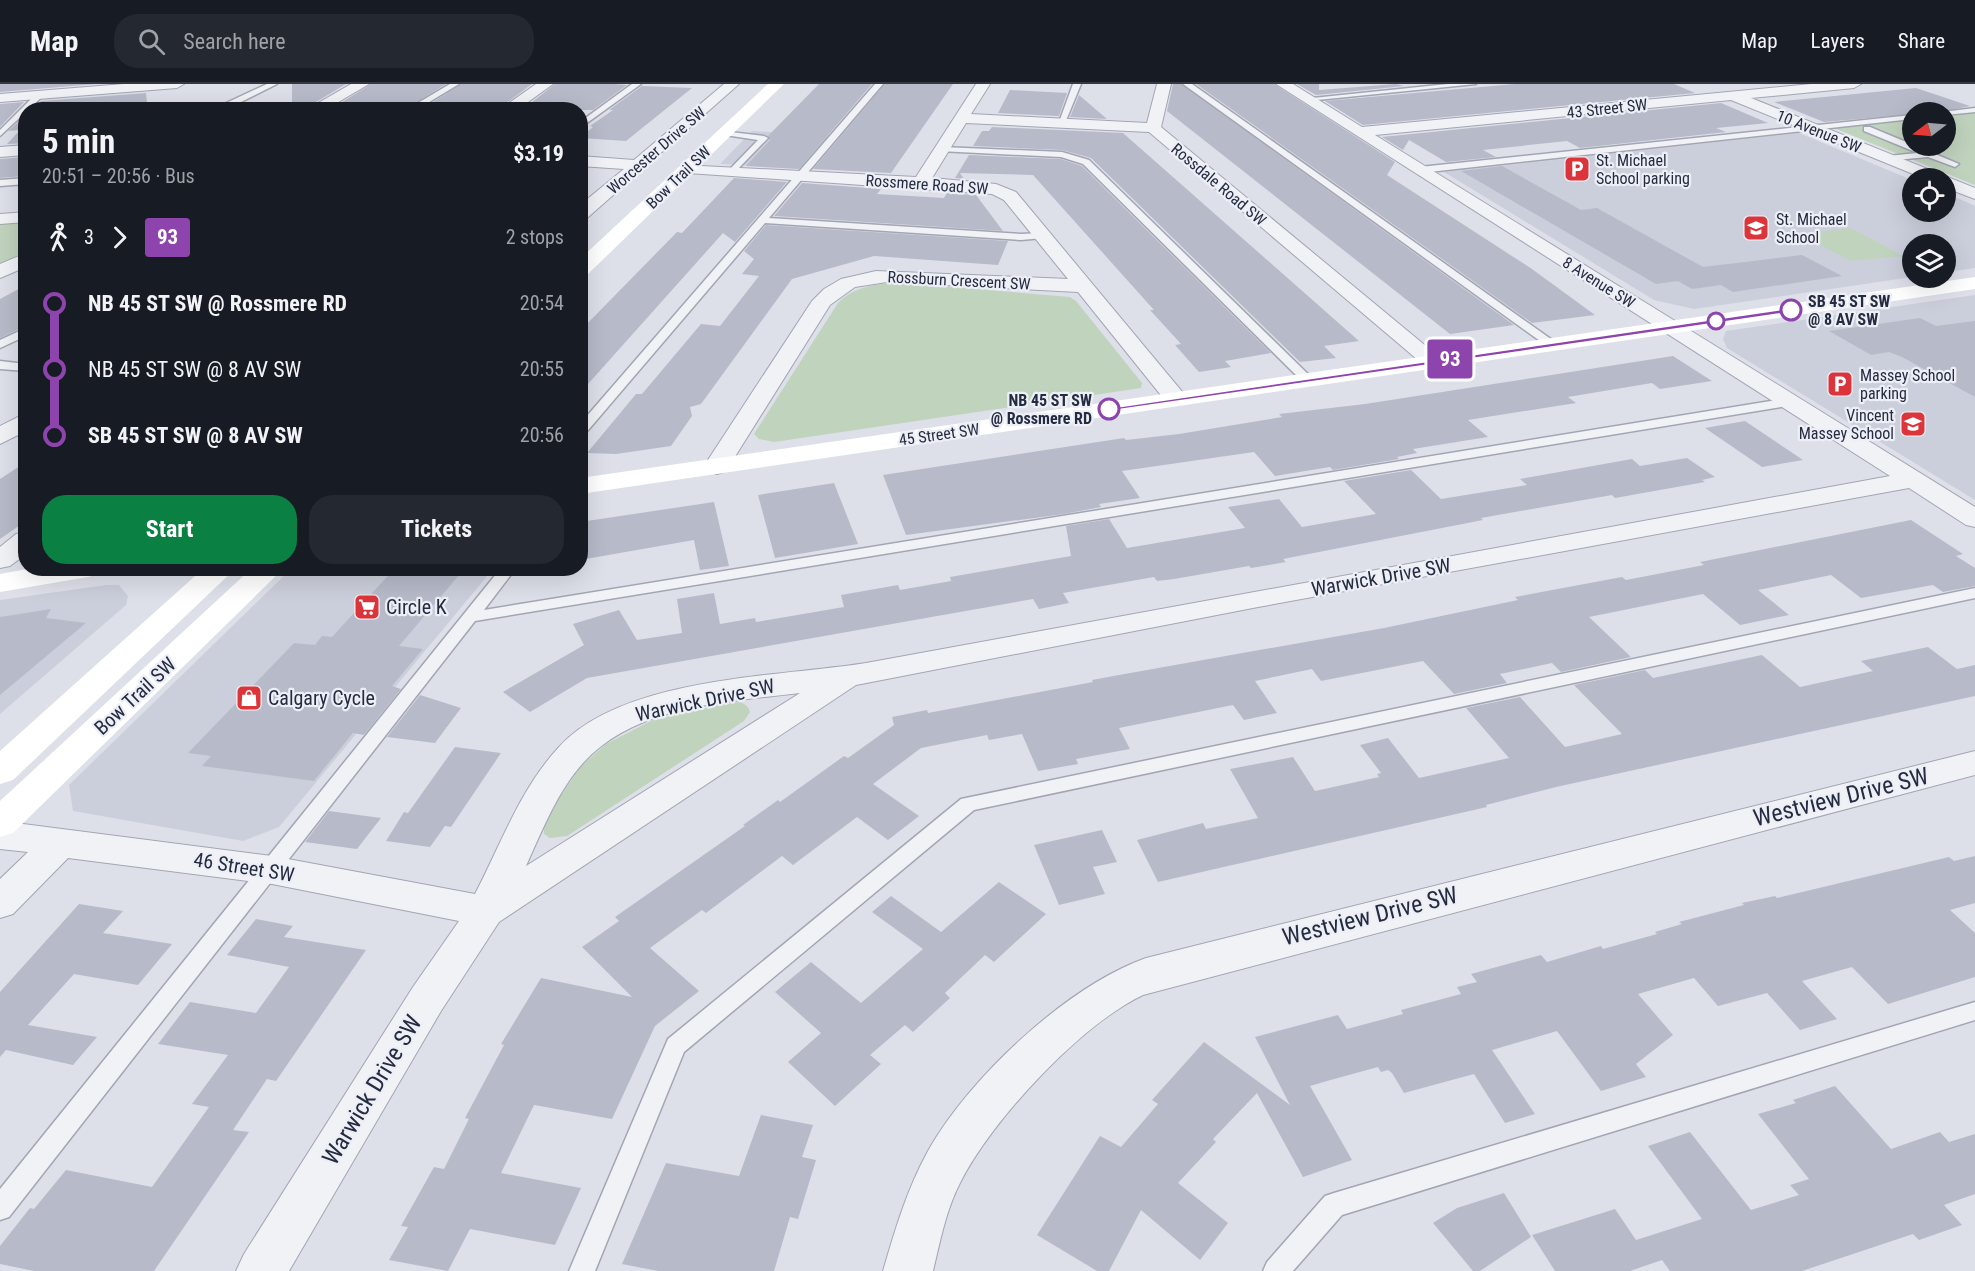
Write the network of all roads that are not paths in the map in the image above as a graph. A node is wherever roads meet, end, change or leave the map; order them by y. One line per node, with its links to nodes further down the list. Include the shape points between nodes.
1 (177, 84): 19 (street)
2 (273, 84): 24 (lane)
3 (362, 84): 25 (street)
4 (455, 84): 26 (lane)
5 (546, 84): 27 (street)
6 (637, 84): 33 (lane)
7 (732, 84): 53 (street, Worcester Drive SW)
8 (759, 84): 68 (main road, Bow Trail SW)
9 (777, 84): 42 (main road, Bow Trail SW)
10 (879, 84): 58 (lane)
11 (983, 84): 31 (street)
12 (1077, 84): 37 (lane)
13 (1164, 84): 38 (street)
14 (1187, 84): 77 (lane)
15 (1283, 84): 22 (street, 8 Avenue SW)
16 (1472, 84): 22 (lane)
17 (1703, 84): 20 (street, 10 Avenue SW)
18 (1854, 84): 20 (street, 43 Street SW)
19 (40, 95): 21 (street); 23 (lane)
20 (1733, 96): 39 (street, 10 Avenue SW); 41 (street, 43 Street SW)
21 (0, 98)
22 (1307, 99): 41 (street, 8 Avenue SW)
23 (33, 102)
24 (235, 102)
25 (328, 102)
26 (424, 102)
27 (518, 102)
28 (1975, 110): 29 (lane)
29 (1956, 112)
30 (18, 117): 34 (lane)
31 (962, 118): 37 (street, Rossdale Road SW); 45 (street)
32 (1902, 118): 39 (lane)
33 (588, 120)
34 (13, 122): 35 (lane); 36 (lane); 43 (lane)
35 (18, 122)
36 (0, 123)
37 (1061, 123): 38 (street, Rossdale Road SW)
38 (1153, 128): 79 (street, Rossdale Road SW)
39 (1810, 128): 50 (street, 10 Avenue SW); 56 (lane)
40 (1867, 129): 44 (lane)
41 (1360, 132): 56 (street, 8 Avenue SW)
42 (725, 133): 54 (main road, Bow Trail SW); 57 (lane, via 764,138)
43 (0, 134)
44 (1902, 143)
45 (942, 149): 60 (street); 82 (lane, via 1062,155 1086,162)
46 (18, 151): 47 (street)
47 (0, 152)
48 (1912, 156): 50 (lane)
49 (1934, 156): 52 (lane)
50 (1887, 159): 55 (street, 10 Avenue SW)
51 (588, 162): 53 (street)
52 (1955, 164)
53 (640, 165): 64 (street, Worcester Drive SW)
54 (688, 168): 57 (street, Rossmere Road SW); 71 (main road, Bow Trail SW)
55 (1910, 168)
56 (1420, 170): 75 (street, 8 Avenue SW)
57 (733, 171): 58 (street, Rossmere Road SW)
58 (800, 176): 60 (street, Rossmere Road SW); 67 (lane)
59 (18, 182): 61 (lane)
60 (921, 182): 69 (street, Rossmere Road SW, via 1002,191)
61 (0, 183)
62 (1956, 186): 63 (street)
63 (1975, 194)
64 (588, 208)
65 (18, 218): 66 (street)
66 (0, 219)
67 (762, 220): 69 (lane); 85 (lane)
68 (606, 222)
69 (1040, 236): 74 (street, Rossmere Road SW)
70 (18, 263): 72 (street)
71 (588, 264)
72 (0, 272)
73 (1975, 283): 75 (main road, 45 Street SW)
74 (1083, 286): 83 (street, Rossmere Road SW); 88 (street, Rossburn Crescent SW, via 898,276 868,277 837,286 822,301)
75 (1670, 327): 77 (main road, 45 Street SW); 84 (street, 8 Avenue SW)
76 (18, 335): 78 (lane)
77 (1551, 344): 79 (main road, 45 Street SW)
78 (0, 345)
79 (1433, 361): 82 (main road, 45 Street SW)
80 (0, 365): 81 (lane)
81 (18, 367)
82 (1307, 380): 83 (main road, 45 Street SW)
83 (1176, 399): 88 (main road, 45 Street SW)
84 (1790, 402): 89 (street, 8 Avenue SW); 100 (lane)
85 (588, 423)
86 (18, 425): 87 (street)
87 (0, 437)
88 (717, 466): 90 (main road, 45 Street SW)
89 (1913, 480): 91 (street, 8 Avenue SW); 101 (street, Warwick Drive SW)
90 (588, 485)
91 (1975, 519)
92 (18, 546): 93 (street)
93 (0, 560)
94 (41, 576): 98 (main road)
95 (213, 576): 103 (main road, Bow Trail SW)
96 (262, 576): 104 (main road, Bow Trail SW)
97 (503, 576): 100 (lane)
98 (0, 583)
99 (1975, 593): 113 (lane, via 968,804 676,1046)
100 (470, 617): 107 (lane)
101 (849, 677): 109 (street, Warwick Drive SW); 109 (street, Warwick Drive SW, via 659,706 621,718 602,729 570,756 524,826)
102 (1975, 763): 114 (street, Westview Drive SW, via 1179,965 1125,985 1072,1022 978,1118 950,1156 932,1194)
103 (0, 771)
104 (0, 823)
105 (0, 835): 106 (street, 46 Street SW)
106 (62, 842): 107 (street, 46 Street SW); 108 (street)
107 (272, 870): 109 (street, 46 Street SW); 111 (lane)
108 (0, 903)
109 (486, 911): 112 (street, Warwick Drive SW, via 441,976)
110 (1975, 1011): 115 (lane, via 1334,1205)
111 (0, 1208)
112 (261, 1271)
113 (582, 1271)
114 (908, 1271)
115 (1276, 1271)

